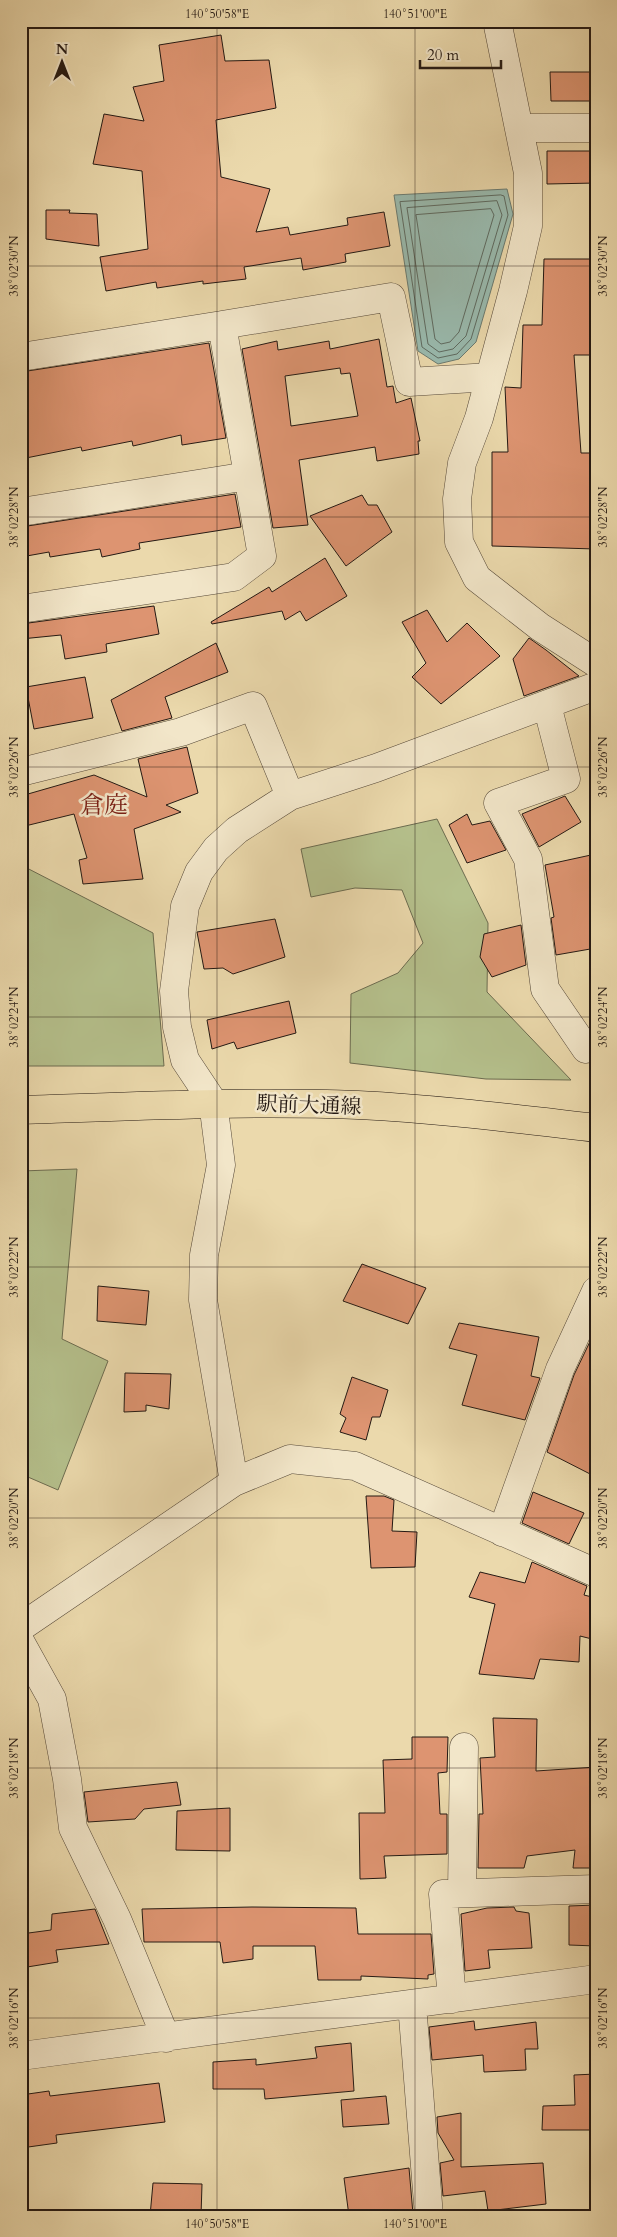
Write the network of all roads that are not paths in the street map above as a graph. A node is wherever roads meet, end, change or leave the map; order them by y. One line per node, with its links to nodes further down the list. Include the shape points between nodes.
1 (497, 21): 2 (street)
2 (520, 128): 3 (street); 6 (street, via 528,173 528,226)
3 (596, 128)
4 (222, 325): 5 (street); 6 (street, via 391,297 409,382); 7 (street)
5 (21, 356)
6 (490, 377): 10 (street, via 462,463 458,499 459,542 477,578 540,628)
7 (248, 476): 8 (street); 9 (street, via 262,556 234,577)
8 (21, 512)
9 (21, 609)
10 (596, 663)
11 (596, 686): 12 (street)
12 (546, 705): 14 (street); 15 (street, via 566,779 498,803 528,859 545,989)
13 (21, 772): 14 (street, via 181,732 253,706)
14 (290, 796): 16 (street, via 237,830 216,849 199,872 185,906 174,990 177,1028 185,1060)
15 (586, 1049)
16 (213, 1102): 17 (main road, 駅前大通線); 18 (main road, 駅前大通線, via 358,1105); 20 (street, via 221,1165 204,1255 204,1300)
17 (21, 1110)
18 (596, 1128)
19 (596, 1291): 21 (street, via 560,1369)
20 (234, 1482): 21 (street, via 290,1459 354,1466); 23 (street)
21 (502, 1532): 22 (street)
22 (596, 1573)
23 (21, 1627)
24 (21, 1643): 31 (street, via 52,1699 73,1828 117,1919)
25 (464, 1747): 27 (street)
26 (596, 1889): 27 (street)
27 (462, 1893): 29 (street, via 443,1894)
28 (596, 1979): 29 (street)
29 (452, 1999): 30 (street)
30 (412, 2004): 31 (street); 33 (street)
31 (166, 2038): 32 (street)
32 (21, 2056)
33 (429, 2216)

